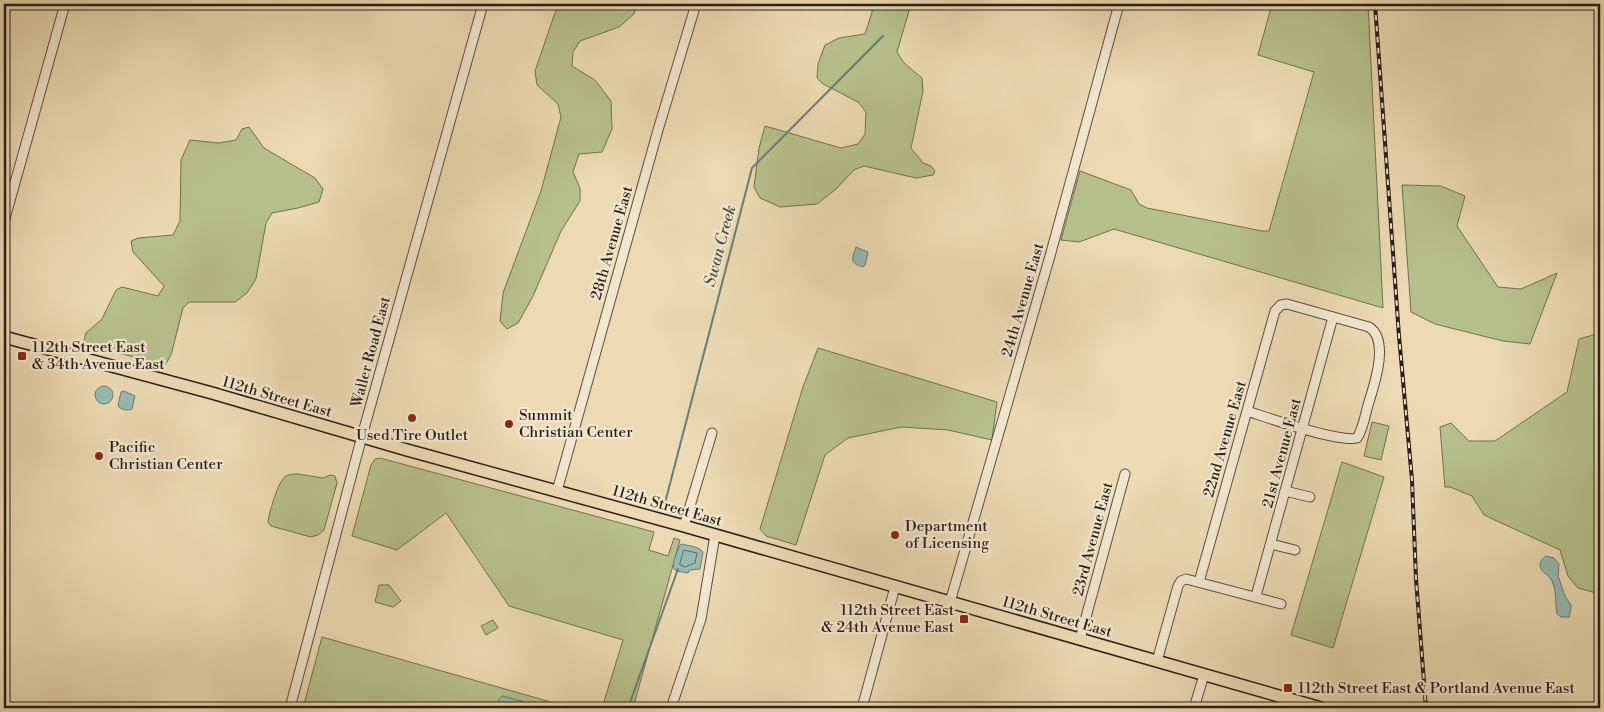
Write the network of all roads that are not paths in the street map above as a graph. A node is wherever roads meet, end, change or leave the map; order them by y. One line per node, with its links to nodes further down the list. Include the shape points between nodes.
1 (66, 4): 5 (street)
2 (483, 4): 11 (street, Waller Road East)
3 (696, 4): 13 (street, 28th Avenue East)
4 (1119, 4): 23 (street, 24th Avenue East)
5 (4, 222)
6 (1334, 317): 8 (street, 22nd Avenue East, via 1287,304 1275,310); 9 (street, 21st Avenue East); 9 (street, via 1372,328 1376,335 1379,364 1365,418 1357,438)
7 (4, 337): 11 (main road, 112th Street East)
8 (1247, 411): 9 (street); 20 (street, 22nd Avenue East)
9 (1303, 428): 14 (street, 21st Avenue East)
10 (712, 433): 16 (street)
11 (362, 436): 13 (main road, 112th Street East); 28 (street, Waller Road East)
12 (1125, 474): 25 (street, 23rd Avenue East)
13 (557, 491): 16 (main road, 112th Street East)
14 (1285, 491): 15 (street); 18 (street, 21st Avenue East)
15 (1310, 497)
16 (684, 526): 17 (main road, 112th Street East)
17 (715, 535): 21 (main road, 112th Street East); 29 (street, via 700,619)
18 (1271, 544): 19 (street); 22 (street, 21st Avenue East)
19 (1295, 550)
20 (1199, 582): 22 (street); 26 (street, via 1188,578 1178,586)
21 (895, 587): 23 (main road, 112th Street East); 30 (street)
22 (1256, 596): 24 (street)
23 (950, 602): 25 (main road, 112th Street East)
24 (1281, 604)
25 (1080, 639): 26 (main road, 112th Street East)
26 (1157, 661): 27 (main road, 112th Street East)
27 (1204, 675): 31 (street); 32 (main road, 112th Street East)
28 (290, 708)
29 (671, 708)
30 (862, 708)
31 (1194, 708)
32 (1321, 708)

